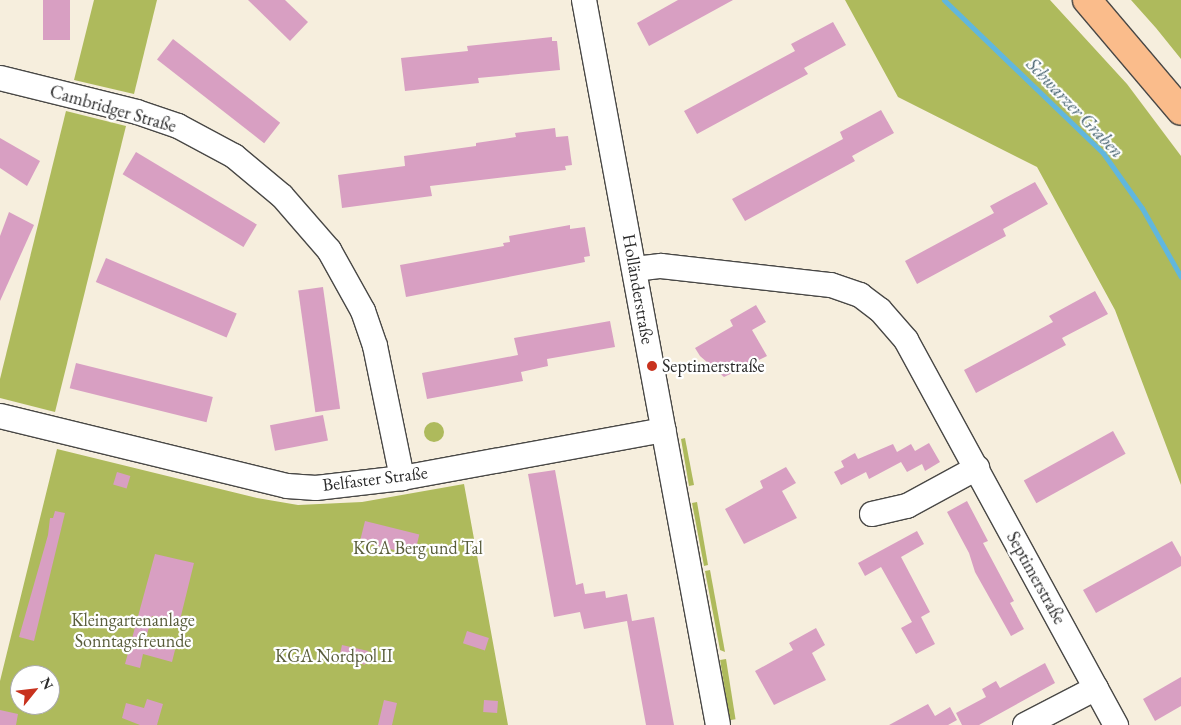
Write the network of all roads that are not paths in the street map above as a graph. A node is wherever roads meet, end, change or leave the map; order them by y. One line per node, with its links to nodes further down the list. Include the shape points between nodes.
1 (584, 0): 5 (street, Holländerstraße)
2 (1087, 0): 4 (main road)
3 (0, 78): 9 (street, Cambridger Straße, via 137,112 178,126 234,156 282,196 329,250 362,312 375,346)
4 (1181, 111)
5 (635, 269): 7 (street, Holländerstraße); 8 (street, Septimerstraße, via 661,266 702,269 831,285 860,295 880,310 906,340)
6 (0, 416): 9 (street, Belfaster Straße, via 287,486 350,486)
7 (664, 430): 9 (street, Belfaster Straße); 12 (street, Holländerstraße)
8 (976, 468): 10 (street, via 907,506); 11 (street, Septimerstraße)
9 (402, 478)
10 (872, 514)
11 (1096, 688): 13 (street); 14 (street, Septimerstraße)
12 (718, 725)
13 (1025, 725)
14 (1116, 725)

